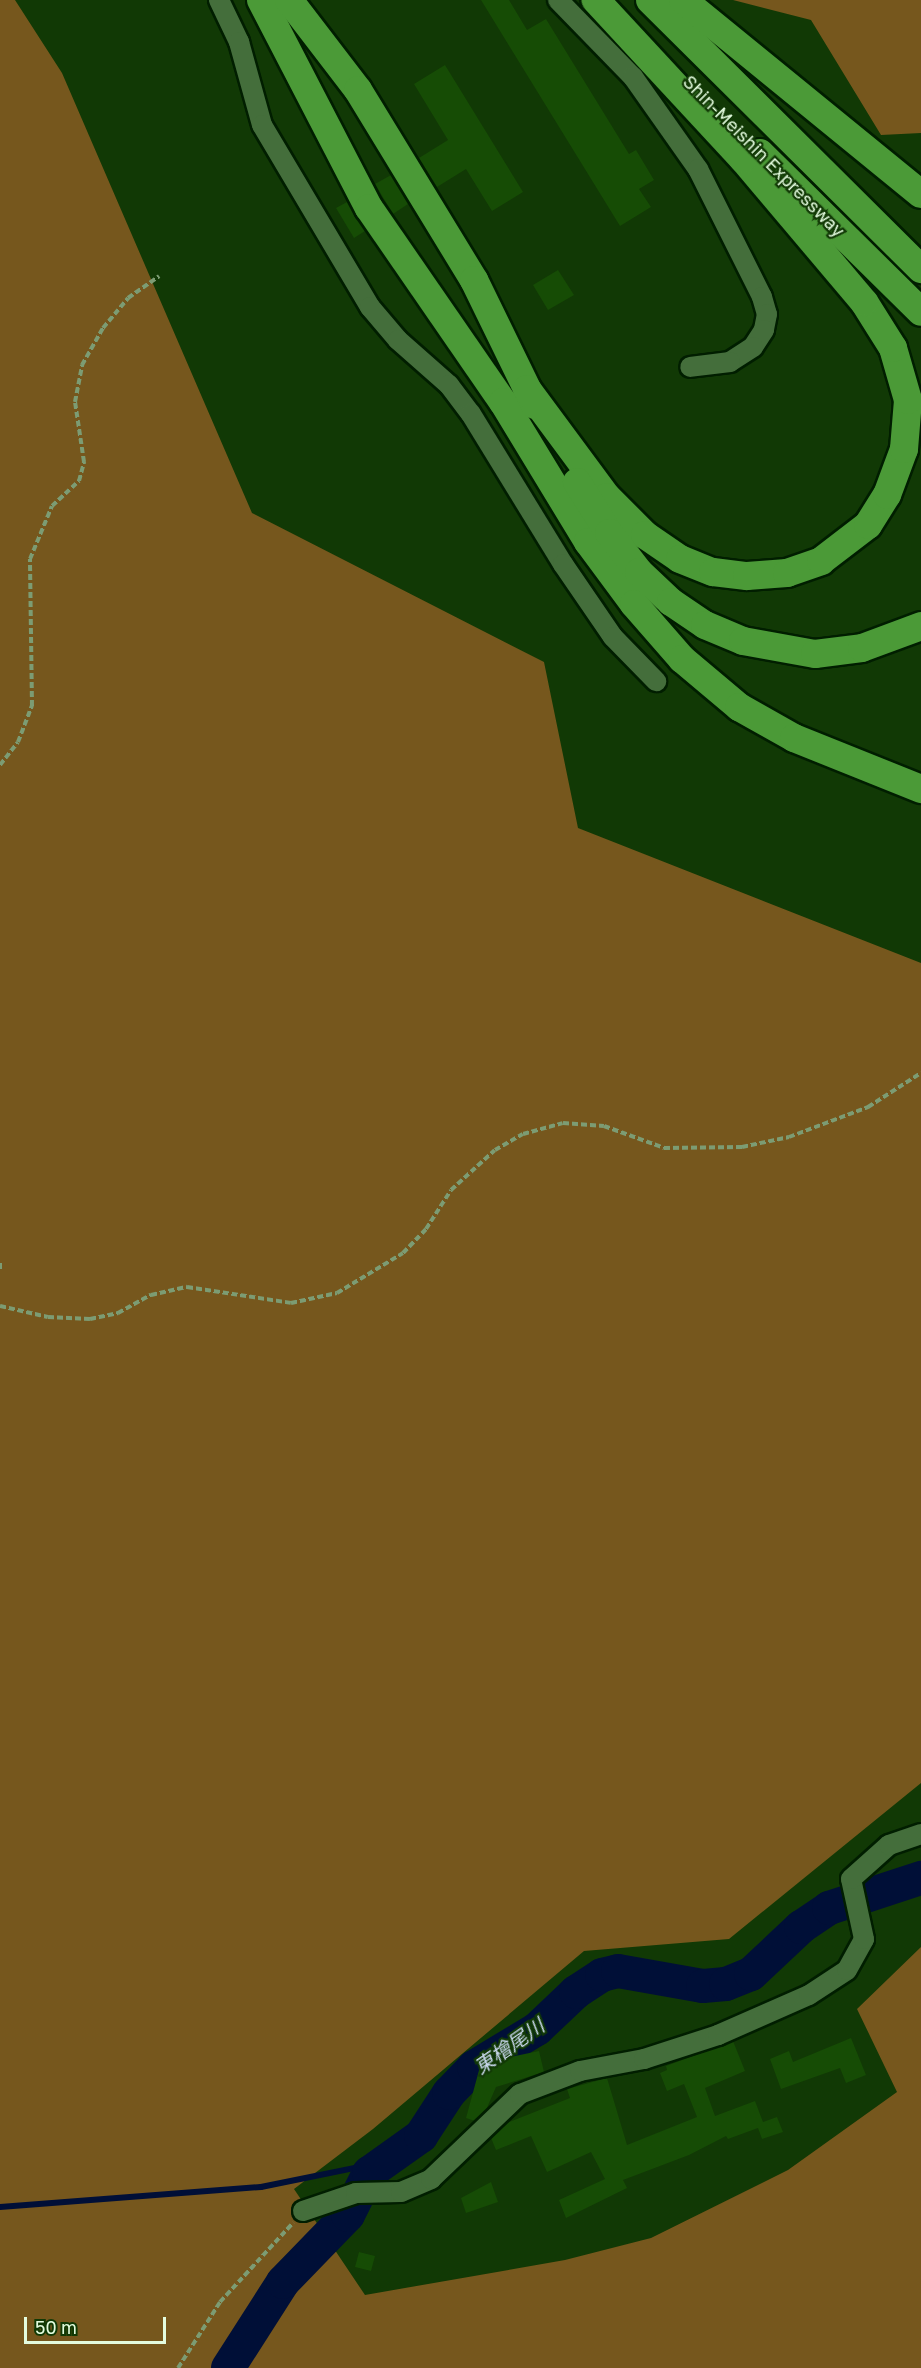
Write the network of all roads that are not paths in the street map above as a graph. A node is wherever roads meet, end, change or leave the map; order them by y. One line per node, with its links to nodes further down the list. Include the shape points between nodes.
1 (219, 0): 15 (street, via 239,42 262,125 370,307 398,340 449,385 613,637)
2 (261, 0): 16 (highway, via 369,208 503,402 588,542 634,604 682,659 739,707 794,738)
3 (289, 0): 13 (highway, via 358,90 474,280)
4 (558, 0): 12 (street, via 633,77 698,169 762,297 768,314 764,330 753,346 730,362)
5 (596, 0): 13 (highway, via 743,159 864,302 893,348 908,400 904,449 887,495 868,525 821,561 787,573 747,576 713,572 680,559 645,535 608,497)
6 (606, 0): 11 (highway, Shin-Meishin Expressway)
7 (650, 0): 10 (highway, Shin-Meishin Expressway)
8 (683, 0): 9 (highway)
9 (921, 194)
10 (921, 269)
11 (921, 312)
12 (690, 367)
13 (526, 389): 14 (highway, via 562,458 609,533 639,572 671,602 705,625 742,641 815,654 862,648)
14 (921, 626)
15 (656, 681)
16 (861, 768): 17 (highway); 18 (highway)
17 (921, 770)
18 (921, 789)
19 (921, 1834): 20 (street, via 889,1845 851,1880 864,1939 848,1970 809,1995 718,2036 644,2059 580,2071 520,2094 431,2179 401,2192 356,2193)
20 (303, 2211)

